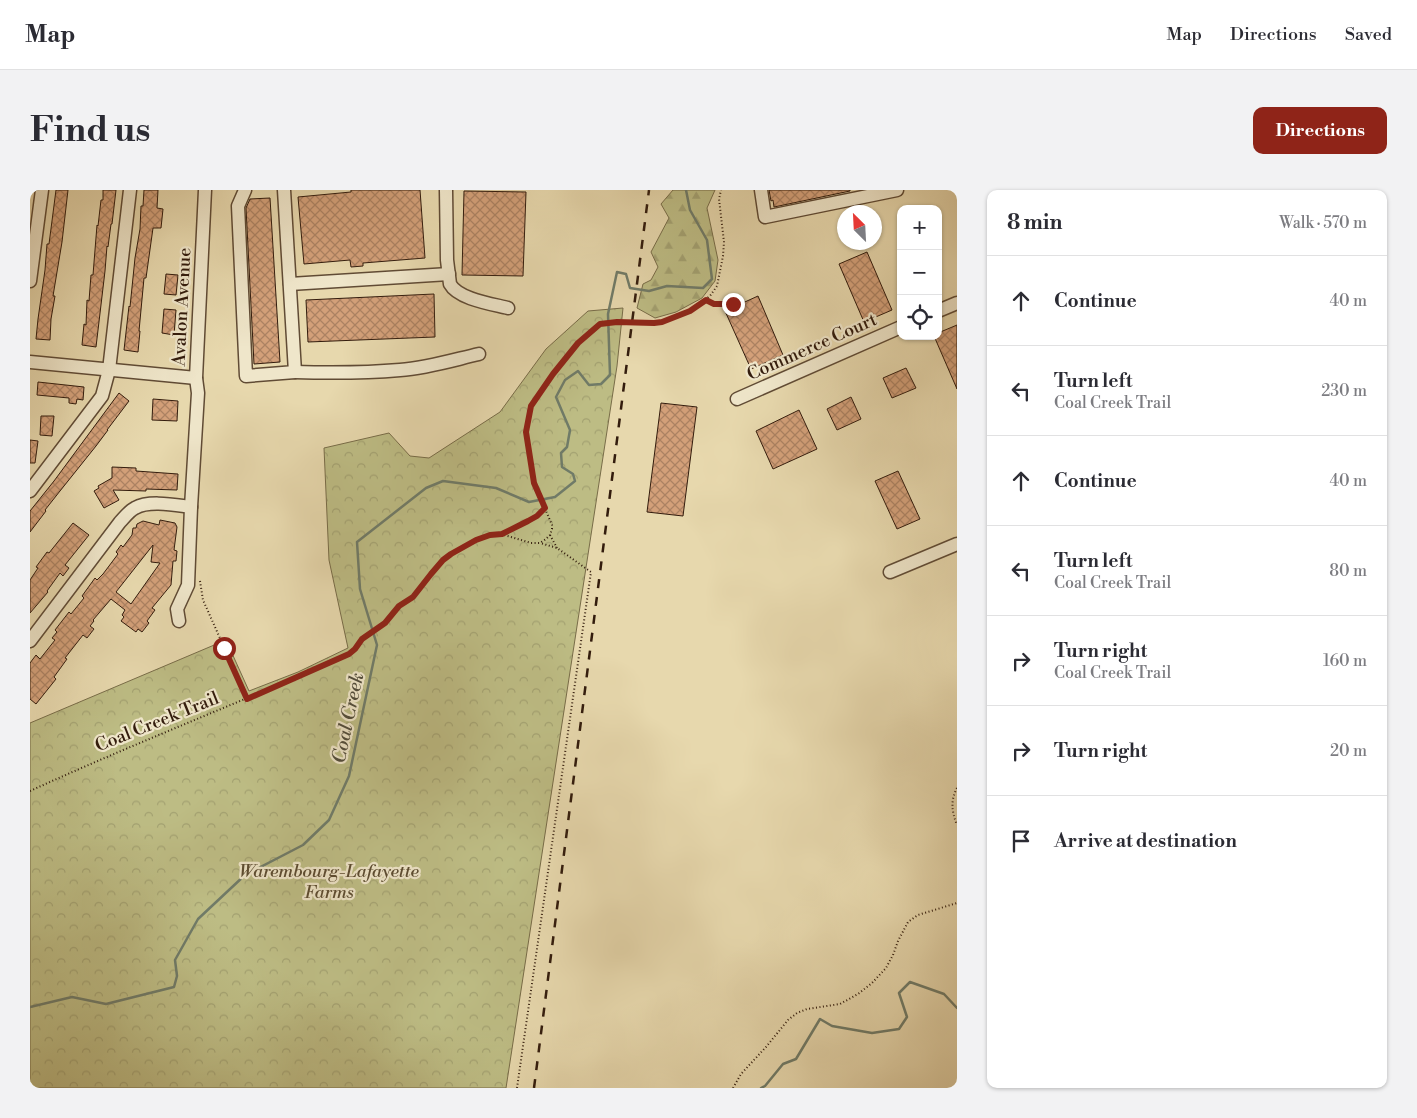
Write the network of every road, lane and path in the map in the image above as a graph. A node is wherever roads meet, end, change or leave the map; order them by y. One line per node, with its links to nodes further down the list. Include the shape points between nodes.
1 (42, 190): 11 (street)
2 (130, 190): 21 (street)
3 (205, 190): 23 (street, Avalon Avenue)
4 (245, 190): 22 (street, via 238,206 246,376)
5 (284, 190): 12 (street)
6 (446, 190): 10 (street)
7 (720, 190): 13 (path, via 724,256 717,286)
8 (762, 190): 9 (street, via 765,217)
9 (897, 190)
10 (449, 274): 12 (street); 16 (street, via 450,284 457,292)
11 (30, 281)
12 (290, 284): 22 (street)
13 (706, 300): 15 (path, via 714,304); 27 (path, via 690,311 662,322 600,324 578,343 553,374 531,406 526,432 534,483)
14 (957, 303): 17 (street)
15 (733, 304)
16 (508, 308)
17 (942, 309)
18 (897, 329): 24 (street, Commerce Court)
19 (480, 354): 22 (street, via 401,370)
20 (30, 362): 21 (street, Avalon Avenue)
21 (109, 370): 23 (street, Avalon Avenue); 25 (street, via 102,396)
22 (296, 372)
23 (196, 378): 26 (street, via 198,393)
24 (737, 399)
25 (30, 491)
26 (191, 507): 35 (street, via 188,585 177,609); 36 (street, via 153,504 135,508 120,522)
27 (545, 508): 28 (path, via 537,516); 29 (path, via 552,524)
28 (502, 534): 30 (path, Coal Creek Trail); 37 (path, Coal Creek Trail, via 476,540 451,554 437,566 413,597 399,606 385,623 362,639 349,654)
29 (550, 535): 30 (path); 32 (path)
30 (540, 543): 32 (path, Coal Creek Trail)
31 (957, 544): 33 (street)
32 (556, 548): 42 (path, via 590,572)
33 (890, 572)
34 (200, 581): 37 (path, via 203,600)
35 (179, 621)
36 (30, 641)
37 (247, 699): 39 (path, Coal Creek Trail)
38 (957, 788): 40 (path, via 952,806)
39 (30, 791)
40 (957, 825)
41 (957, 903): 43 (path, via 918,915 908,922 886,968 858,994 840,1004 807,1009 788,1020 741,1074)
42 (517, 1088)
43 (733, 1088)

